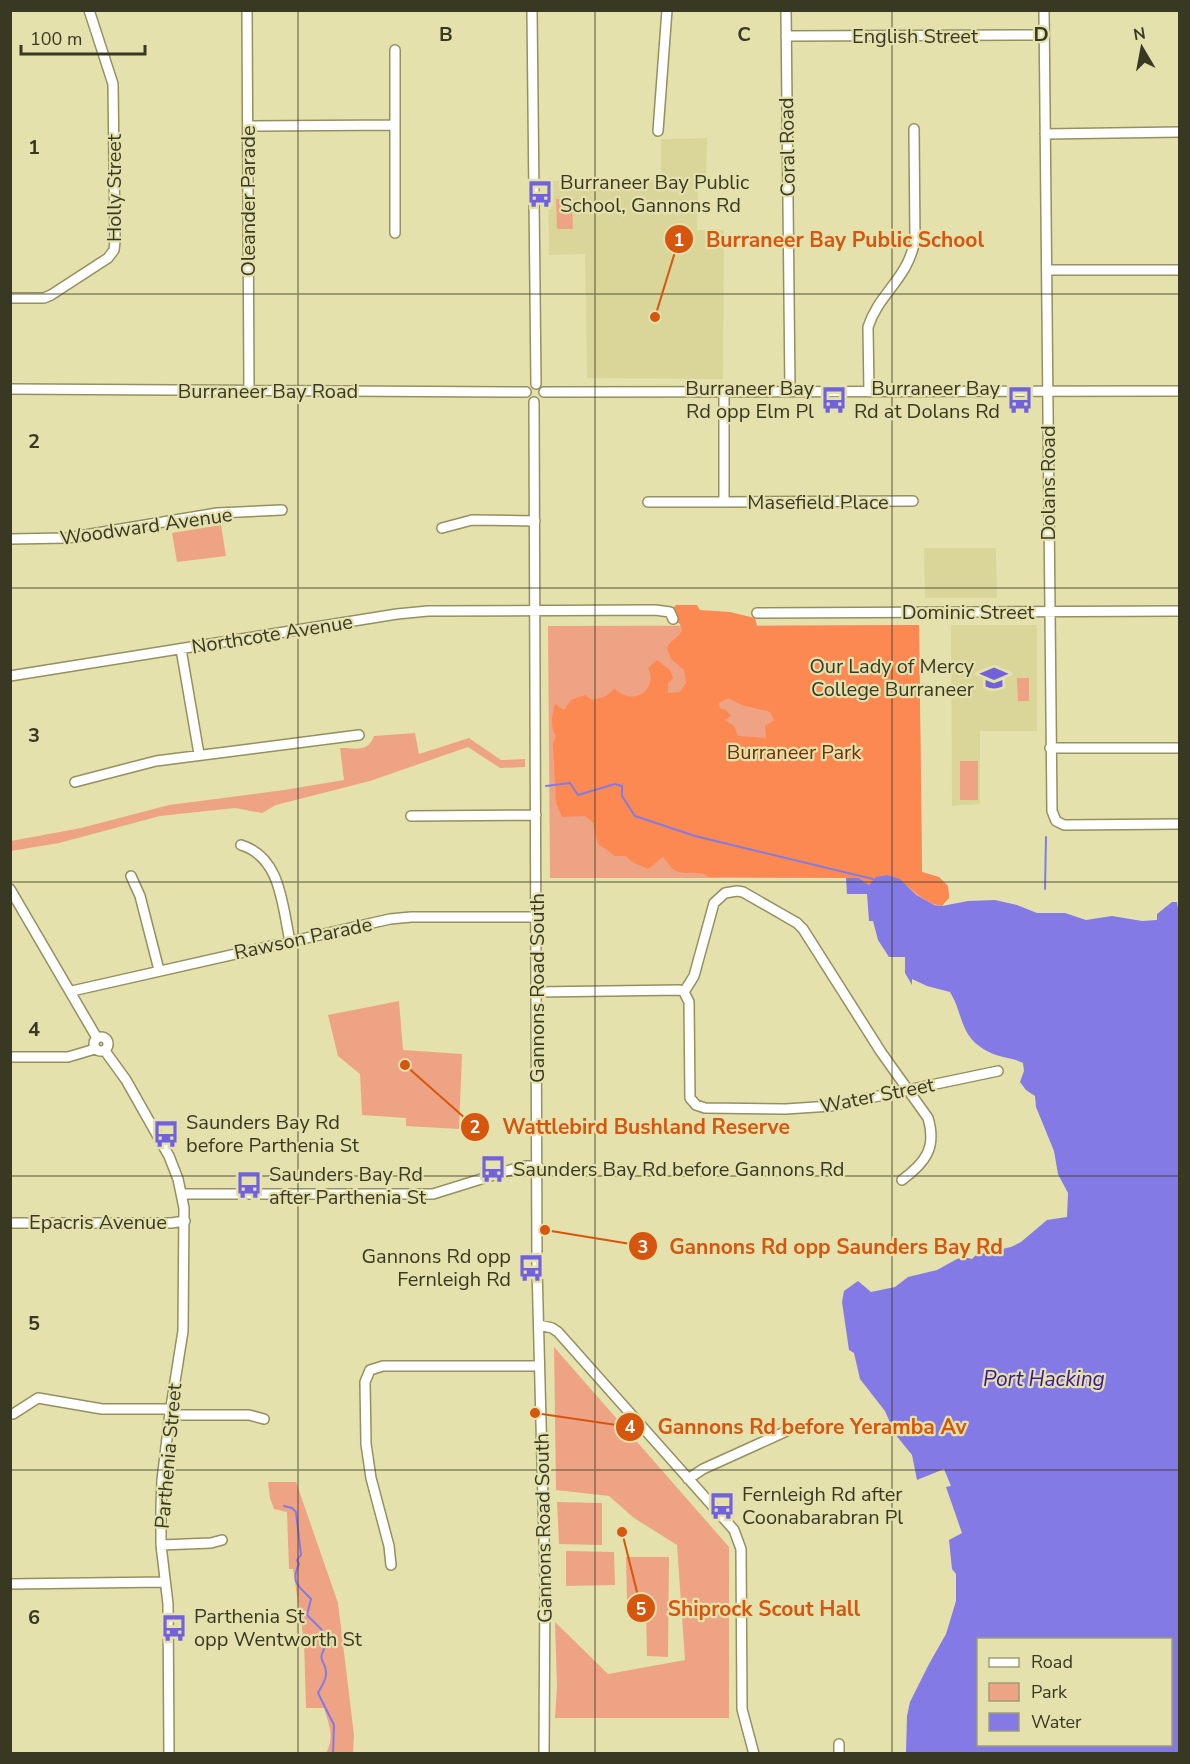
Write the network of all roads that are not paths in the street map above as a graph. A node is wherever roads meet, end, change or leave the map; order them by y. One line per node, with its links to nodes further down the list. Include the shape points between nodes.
1 (89, 10): 19 (street, Holly Street, via 113,84 114,250 108,258 51,295)
2 (247, 10): 11 (street, Oleander Parade)
3 (532, 10): 20 (street)
4 (668, 10): 13 (street)
5 (786, 10): 8 (street, Coral Road)
6 (1044, 10): 7 (street, Dolans Road)
7 (1044, 35): 8 (street, English Street); 15 (street, Dolans Road)
8 (786, 36): 23 (street, Coral Road)
9 (395, 50): 10 (street)
10 (394, 125): 11 (street); 16 (street)
11 (248, 126): 26 (street, Oleander Parade)
12 (914, 129): 29 (street, via 915,240 906,269 871,317)
13 (658, 131)
14 (1179, 132): 15 (street)
15 (1045, 135): 17 (street, Dolans Road)
16 (395, 233)
17 (1047, 270): 18 (street); 24 (street, Dolans Road)
18 (1179, 270)
19 (10, 298)
20 (536, 384): 27 (street); 28 (street)
21 (10, 389): 26 (street, Burraneer Bay Road)
22 (724, 391): 23 (street); 28 (street); 33 (street, Masefield Place)
23 (790, 391): 29 (street)
24 (1047, 391): 25 (street); 29 (street); 39 (street, Dolans Road)
25 (1179, 391)
26 (249, 392): 27 (street, Burraneer Bay Road)
27 (526, 392): 30 (street)
28 (544, 392): 30 (street)
29 (869, 392)
30 (534, 402): 35 (street, Gannons Road South)
31 (913, 501): 33 (street, Masefield Place)
32 (648, 502): 33 (street, Masefield Place)
33 (724, 502)
34 (282, 510): 37 (street, Woodward Avenue, via 218,513 67,538)
35 (535, 522): 36 (street, via 472,520); 38 (street, Gannons Road South)
36 (442, 528)
37 (10, 539)
38 (535, 610): 41 (street); 43 (street, Northcote Avenue, via 397,614); 50 (street, Gannons Road South)
39 (1049, 611): 40 (street, Dominic Street); 42 (street, Dominic Street); 46 (street, Dolans Road)
40 (1179, 611)
41 (672, 613)
42 (757, 614)
43 (181, 649): 44 (street, Northcote Avenue); 48 (street)
44 (10, 676)
45 (359, 735): 48 (street)
46 (1050, 748): 47 (street); 52 (street, Dolans Road, via 1052,811 1056,822)
47 (1179, 748)
48 (199, 754): 49 (street)
49 (75, 782)
50 (536, 815): 51 (street); 56 (street, Gannons Road South)
51 (411, 816)
52 (1179, 824)
53 (241, 845): 57 (street, via 261,854 270,864)
54 (131, 876): 58 (street)
55 (10, 889): 59 (street)
56 (537, 917): 57 (street, Rawson Parade, via 390,919); 60 (street, Gannons Road South)
57 (290, 941): 58 (street, Rawson Parade)
58 (159, 970): 59 (street, Rawson Parade)
59 (72, 991): 62 (street, Parthenia Street, via 97,1038 108,1042 108,1047)
60 (537, 992): 61 (street); 66 (street, Gannons Road South)
61 (684, 992): 65 (street, Water Street, via 689,1002 690,1098 696,1105 816,1108); 65 (street, via 694,976 714,903 724,893 743,892 803,928)
62 (100, 1050): 63 (street, via 68,1057); 68 (street, Parthenia Street, via 126,1080 157,1132)
63 (10, 1057)
64 (998, 1071): 65 (street, Water Street)
65 (906, 1089): 67 (street, via 925,1113 932,1130 931,1144 919,1168)
66 (538, 1166): 68 (street, via 524,1166 433,1194); 71 (street, Gannons Road South)
67 (902, 1180)
68 (181, 1194): 69 (street, Parthenia Street)
69 (185, 1221): 70 (street, Epacris Avenue); 73 (street, Parthenia Street, via 183,1330)
70 (10, 1222)
71 (539, 1325): 72 (street, Gannons Road South); 77 (street, via 558,1332)
72 (540, 1366): 80 (street, via 383,1366 370,1370 365,1382 366,1444); 84 (street, Gannons Road South)
73 (170, 1413): 74 (street, via 166,1409 102,1409 38,1398); 75 (street, via 249,1415); 79 (street, Parthenia Street, via 162,1480)
74 (13, 1414)
75 (264, 1419)
76 (789, 1430): 77 (street)
77 (688, 1479): 85 (street, via 734,1530 739,1542 742,1714)
78 (222, 1539): 79 (street, via 212,1544)
79 (161, 1545): 81 (street, Parthenia Street)
80 (391, 1565)
81 (165, 1582): 82 (street); 83 (street, Parthenia Street)
82 (10, 1584)
83 (169, 1754)
84 (544, 1754)
85 (754, 1754)

